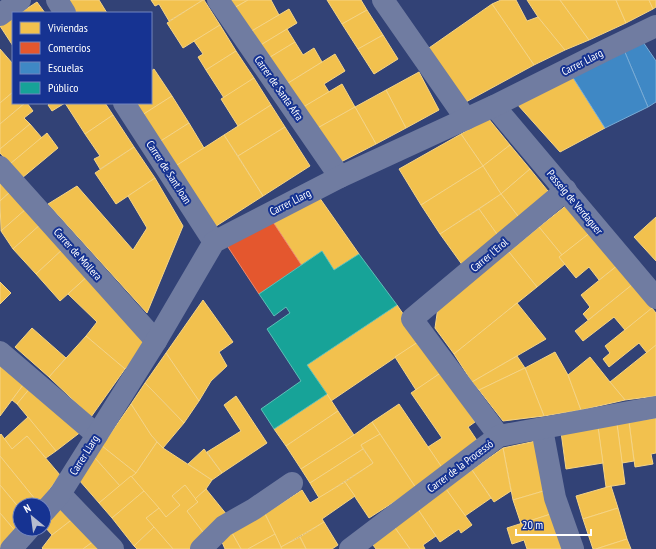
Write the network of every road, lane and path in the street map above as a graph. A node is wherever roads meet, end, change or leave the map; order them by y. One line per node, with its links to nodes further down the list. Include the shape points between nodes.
1 (20, 0): 6 (street)
2 (57, 0): 5 (street)
3 (218, 0): 12 (street, Carrer de Santa Afra)
4 (384, 0): 10 (street)
5 (64, 12)
6 (0, 15)
7 (656, 26): 9 (street, Carrer Llarg)
8 (125, 104): 14 (street, Carrer de Sant Joan)
9 (494, 106): 10 (street, Carrer Llarg); 13 (street, Passeig de Verdaguer)
10 (466, 119): 12 (street, Carrer Llarg)
11 (0, 167): 16 (street, Carrer de Mollera)
12 (340, 177): 14 (street, Carrer Llarg)
13 (566, 190): 15 (street, Passeig de Verdaguer); 21 (street, Carrer l'Erol, via 412,319)
14 (214, 242): 16 (street, Carrer Llarg)
15 (656, 298)
16 (156, 341): 20 (street, Carrer Llarg)
17 (0, 352): 20 (street)
18 (656, 408): 19 (street, Carrer de la Processó)
19 (542, 429): 21 (street, Carrer de la Processó); 30 (street, via 555,498)
20 (97, 435): 23 (street, Carrer Llarg)
21 (500, 436): 29 (street, Carrer de la Processó)
22 (292, 483): 28 (street, via 224,526)
23 (60, 494): 24 (street, Carrer Llarg); 27 (street)
24 (52, 503)
25 (22, 537): 26 (street)
26 (11, 549)
27 (113, 549)
28 (202, 549)
29 (350, 549)
30 (573, 549)

